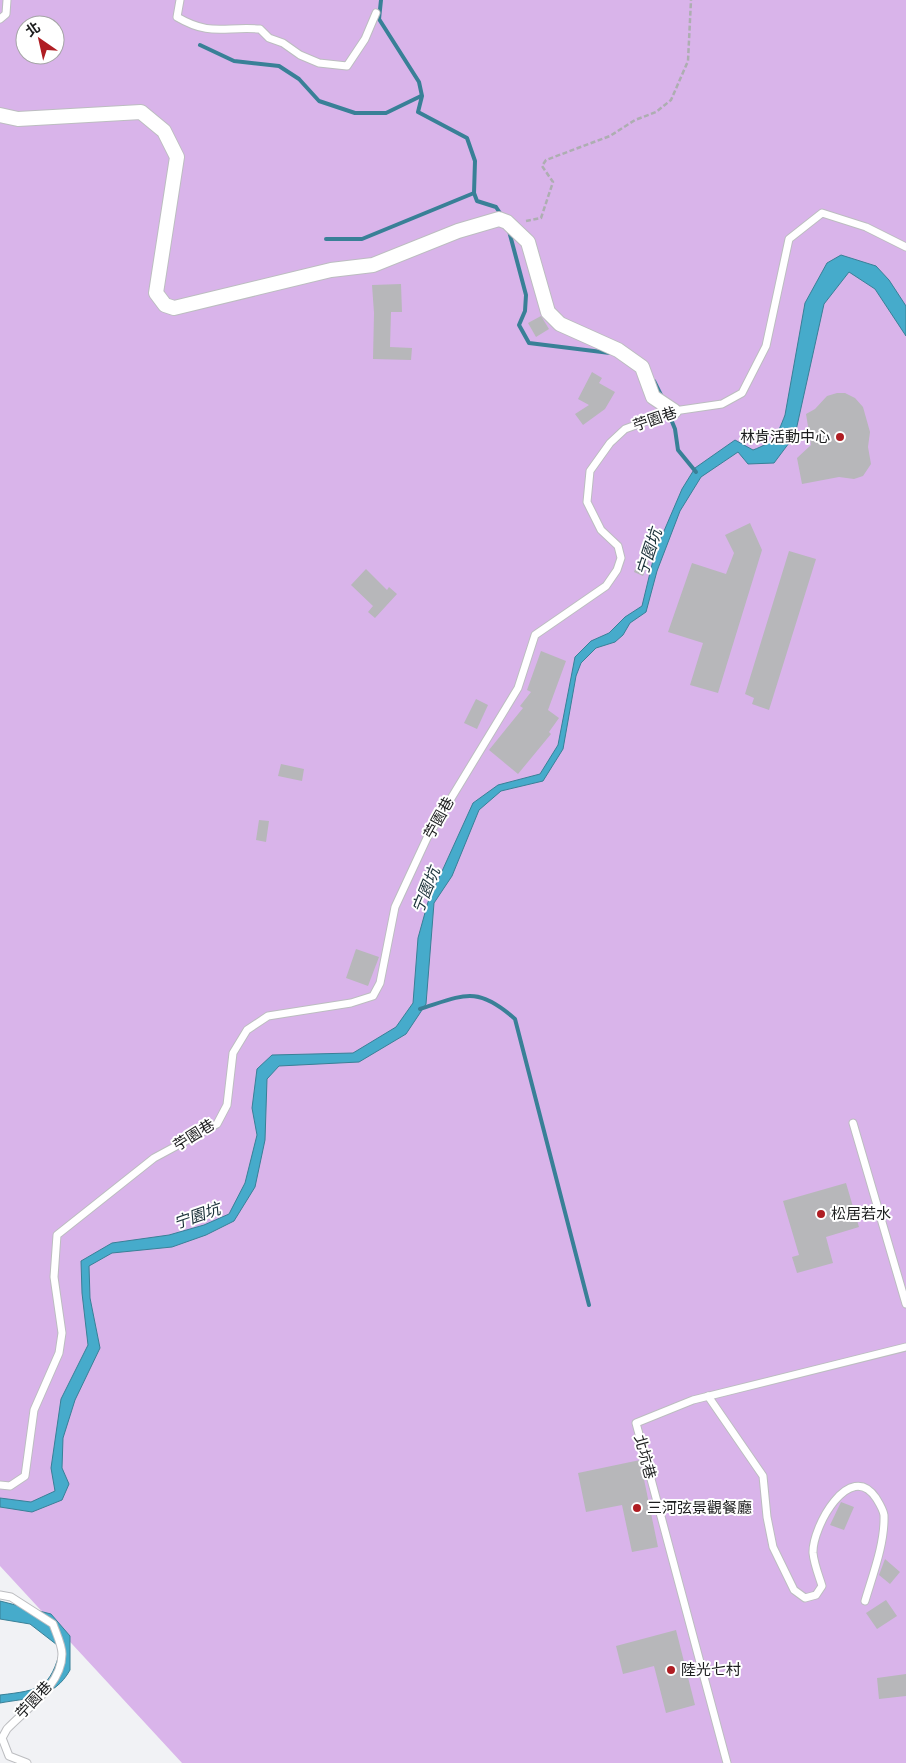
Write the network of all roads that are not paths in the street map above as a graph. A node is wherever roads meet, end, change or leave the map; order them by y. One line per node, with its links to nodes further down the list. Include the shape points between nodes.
1 (7, 0): 4 (lane, via 6,14)
2 (180, 0): 3 (lane, via 177,17 193,26 213,31 241,27 260,29 269,38 284,42 300,55 333,66 347,66 365,39)
3 (376, 13)
4 (0, 19)
5 (0, 115): 7 (street, via 18,119 141,112 164,131 177,157 156,293 165,304 174,308 330,270 373,265 458,231 499,219 507,222 528,242 548,312 560,324 618,350 642,367 653,397)
6 (906, 247): 7 (lane, 苧園巷, via 866,228 822,213 789,239 766,346 742,393 722,404)
7 (674, 411): 12 (lane, 苧園巷, via 625,429 610,443 590,471 587,502 601,530 618,546 621,558 617,570 606,586 534,635 518,688 427,838 395,907 380,983 373,996 351,1004 268,1016 247,1030 233,1053 227,1105 217,1124 154,1158 57,1234 54,1277 62,1333 59,1353 34,1410 25,1476 10,1486)
8 (853, 1123): 9 (lane)
9 (906, 1304)
10 (906, 1347): 11 (lane, 北坑巷)
11 (708, 1396): 14 (lane, via 763,1476 774,1547 794,1590 805,1598 816,1595 822,1586 813,1553 815,1533 824,1514 846,1490 864,1488 873,1494 884,1514 878,1557); 16 (lane, 北坑巷, via 636,1423)
12 (0, 1485)
13 (0, 1595): 15 (lane, 苧園巷, via 11,1597 53,1624 62,1653 59,1672 51,1684 7,1728 2,1738 9,1756)
14 (865, 1601)
15 (27, 1763)
16 (727, 1763)

